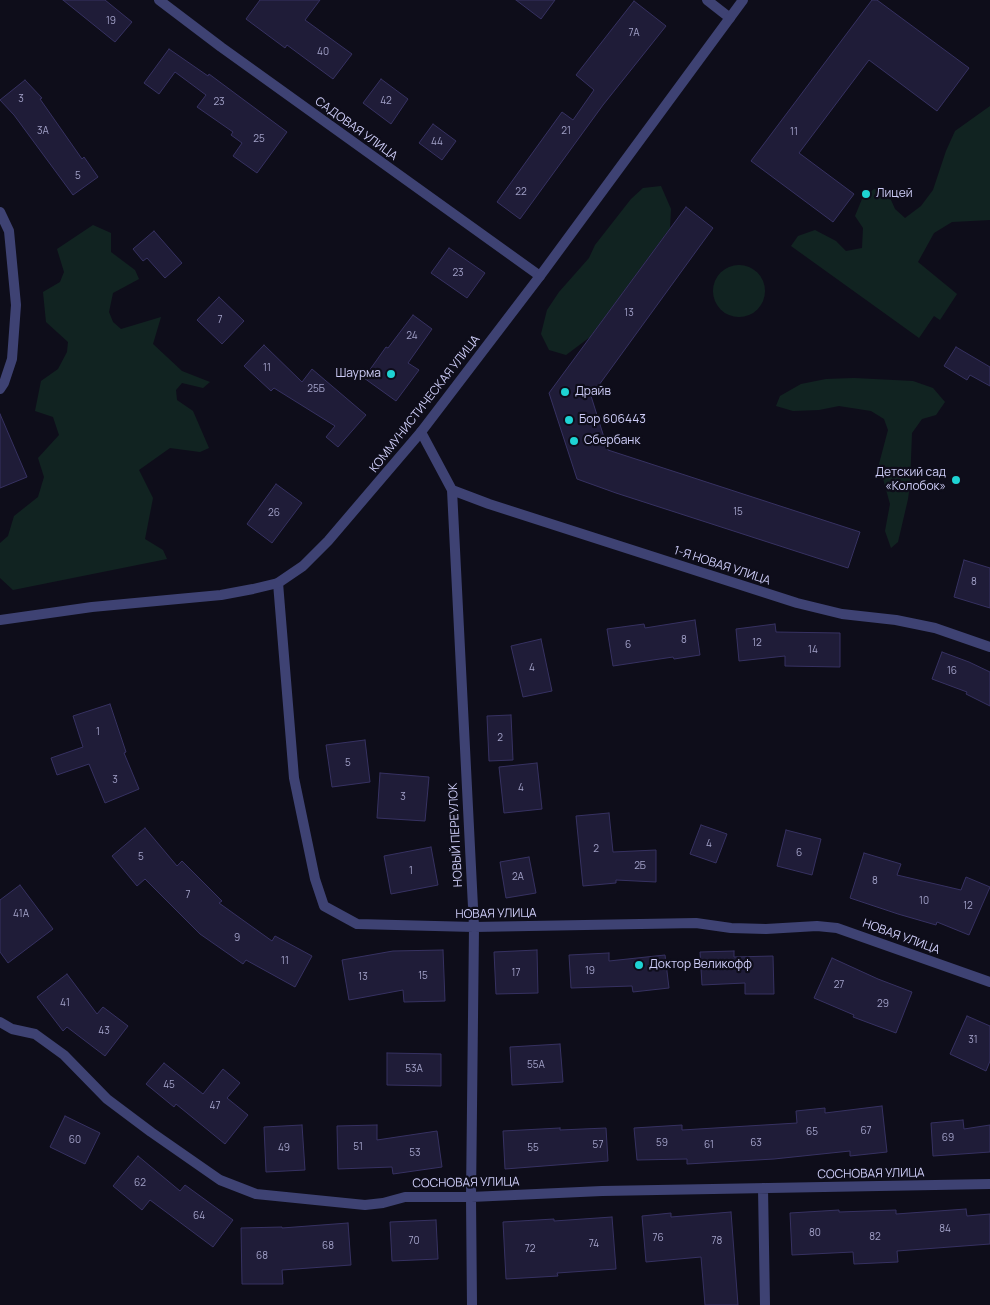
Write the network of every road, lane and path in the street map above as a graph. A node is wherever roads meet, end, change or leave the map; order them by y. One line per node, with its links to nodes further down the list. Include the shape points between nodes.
1 (159, 0): 6 (street, САДОВАЯ УЛИЦА)
2 (707, 0): 4 (street)
3 (743, 0): 4 (street, КОММУНИСТИЧЕСКАЯ УЛИЦА)
4 (730, 18): 6 (street, КОММУНИСТИЧЕСКАЯ УЛИЦА)
5 (0, 212): 7 (street, via 9,231 16,306 12,359)
6 (540, 276): 8 (street, КОММУНИСТИЧЕСКАЯ УЛИЦА)
7 (0, 388)
8 (421, 432): 9 (street, НОВЫЙ ПЕРЕУЛОК); 10 (street, КОММУНИСТИЧЕСКАЯ УЛИЦА, via 328,541 303,566)
9 (452, 490): 12 (street, 1-Я НОВАЯ УЛИЦА, via 797,603 842,614 935,628); 13 (street, НОВЫЙ ПЕРЕУЛОК)
10 (278, 583): 11 (street, КОММУНИСТИЧЕСКАЯ УЛИЦА, via 221,595 92,607); 13 (street, НОВАЯ УЛИЦА, via 294,778 315,879 324,906 357,924)
11 (0, 620)
12 (990, 647)
13 (474, 927): 14 (street, НОВАЯ УЛИЦА, via 696,923 731,928 837,928); 18 (street, НОВЫЙ ПЕРЕУЛОК)
14 (990, 982)
15 (0, 1022): 18 (street, СОСНОВАЯ УЛИЦА, via 12,1029 35,1034 64,1055 107,1099 151,1132 220,1180 256,1194 365,1205 405,1196)
16 (990, 1184): 17 (street, СОСНОВАЯ УЛИЦА)
17 (762, 1188): 18 (street, СОСНОВАЯ УЛИЦА); 20 (street)
18 (471, 1197): 19 (street, НОВЫЙ ПЕРЕУЛОК)
19 (472, 1305)
20 (765, 1305)

